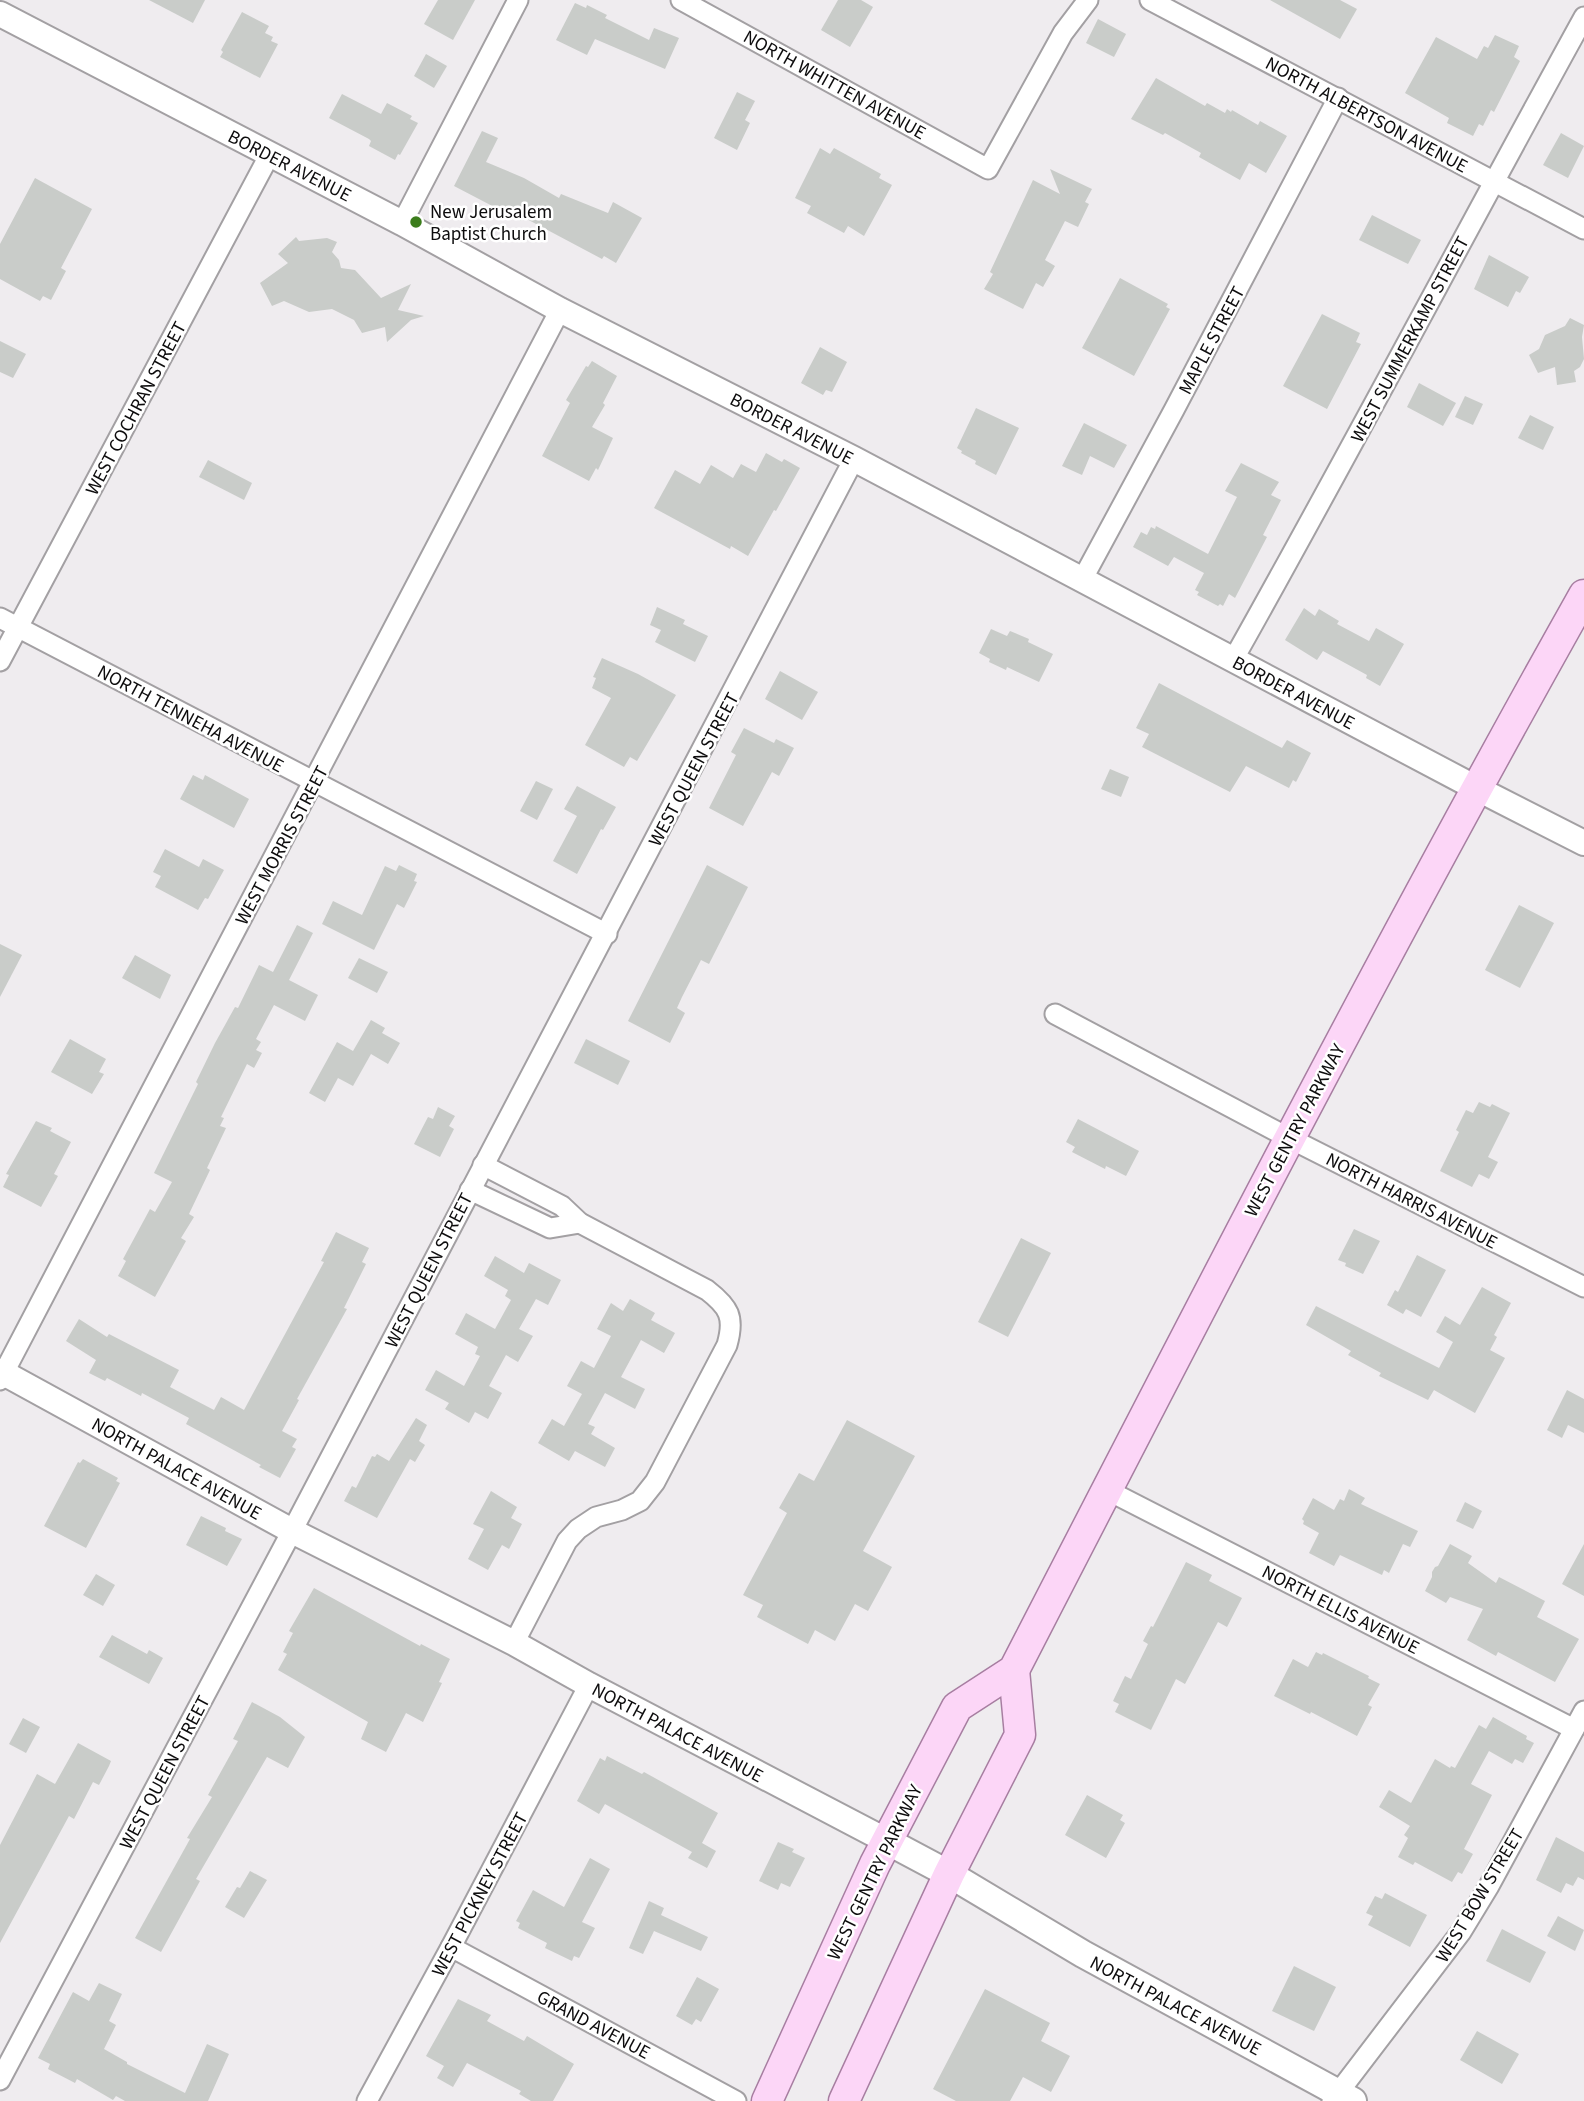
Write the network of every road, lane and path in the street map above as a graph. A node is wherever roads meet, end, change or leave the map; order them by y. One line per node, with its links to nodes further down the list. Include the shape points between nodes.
1 (519, 0): 11 (street)
2 (681, 0): 5 (street, NORTH WHITTEN AVENUE)
3 (1088, 0): 5 (street, NORTH WHITTEN AVENUE, via 1063,33 988,169)
4 (1150, 0): 8 (street, NORTH ALBERTSON AVENUE)
5 (705, 6)
6 (4, 10): 9 (street, BORDER AVENUE)
7 (1584, 17): 10 (street, WEST SUMMERKAMP STREET)
8 (1338, 98): 10 (street, NORTH ALBERTSON AVENUE); 15 (street, MAPLE STREET)
9 (270, 154): 11 (street, BORDER AVENUE); 18 (street, WEST COCHRAN STREET)
10 (1494, 180): 12 (street, NORTH ALBERTSON AVENUE); 19 (street, WEST SUMMERKAMP STREET)
11 (402, 223): 13 (street, BORDER AVENUE)
12 (1584, 229)
13 (560, 310): 14 (street, BORDER AVENUE); 21 (street, WEST MORRIS STREET)
14 (854, 459): 15 (street, BORDER AVENUE); 24 (street, WEST QUEEN STREET)
15 (1082, 580): 19 (street, BORDER AVENUE)
16 (1584, 595): 22 (main road, WEST GENTRY PARKWAY)
17 (0, 618): 18 (street, NORTH TENNEHA AVENUE)
18 (18, 627): 20 (street, WEST COCHRAN STREET); 21 (street, NORTH TENNEHA AVENUE)
19 (1233, 660): 22 (street, BORDER AVENUE)
20 (0, 661)
21 (314, 782): 24 (street, NORTH TENNEHA AVENUE); 31 (street, WEST MORRIS STREET)
22 (1476, 788): 23 (street, BORDER AVENUE); 26 (main road, WEST GENTRY PARKWAY)
23 (1584, 843)
24 (607, 934): 27 (street, WEST QUEEN STREET)
25 (1055, 1014): 26 (street, NORTH HARRIS AVENUE)
26 (1289, 1138): 30 (street, NORTH HARRIS AVENUE); 32 (main road, WEST GENTRY PARKWAY)
27 (483, 1165): 28 (street, WEST QUEEN STREET); 29 (street, via 562,1206)
28 (470, 1189): 29 (street, via 550,1228); 33 (street, WEST QUEEN STREET)
29 (580, 1223): 34 (street, via 707,1290 720,1299 732,1328 655,1482 640,1501 596,1517 567,1541)
30 (1584, 1287)
31 (1, 1375): 33 (street, NORTH PALACE AVENUE)
32 (1107, 1490): 35 (main road, WEST GENTRY PARKWAY); 38 (street, NORTH ELLIS AVENUE)
33 (292, 1531): 34 (street, NORTH PALACE AVENUE); 42 (street, WEST QUEEN STREET)
34 (514, 1643): 36 (street, NORTH PALACE AVENUE)
35 (1014, 1670): 39 (main road, WEST GENTRY PARKWAY, via 957,1707); 40 (main road, via 1020,1735)
36 (589, 1685): 39 (street, NORTH PALACE AVENUE); 41 (street, WEST PICKNEY STREET)
37 (1584, 1711): 38 (street, WEST BOW STREET)
38 (1574, 1729): 43 (street, WEST BOW STREET, via 1461,1932)
39 (887, 1841): 40 (main road, NORTH PALACE AVENUE); 46 (main road, WEST GENTRY PARKWAY)
40 (949, 1874): 43 (main road, NORTH PALACE AVENUE); 47 (main road)
41 (451, 1947): 44 (street, WEST PICKNEY STREET); 45 (street, GRAND AVENUE)
42 (0, 2080)
43 (1341, 2098)
44 (368, 2101)
45 (736, 2101)
46 (766, 2101)
47 (844, 2101)

